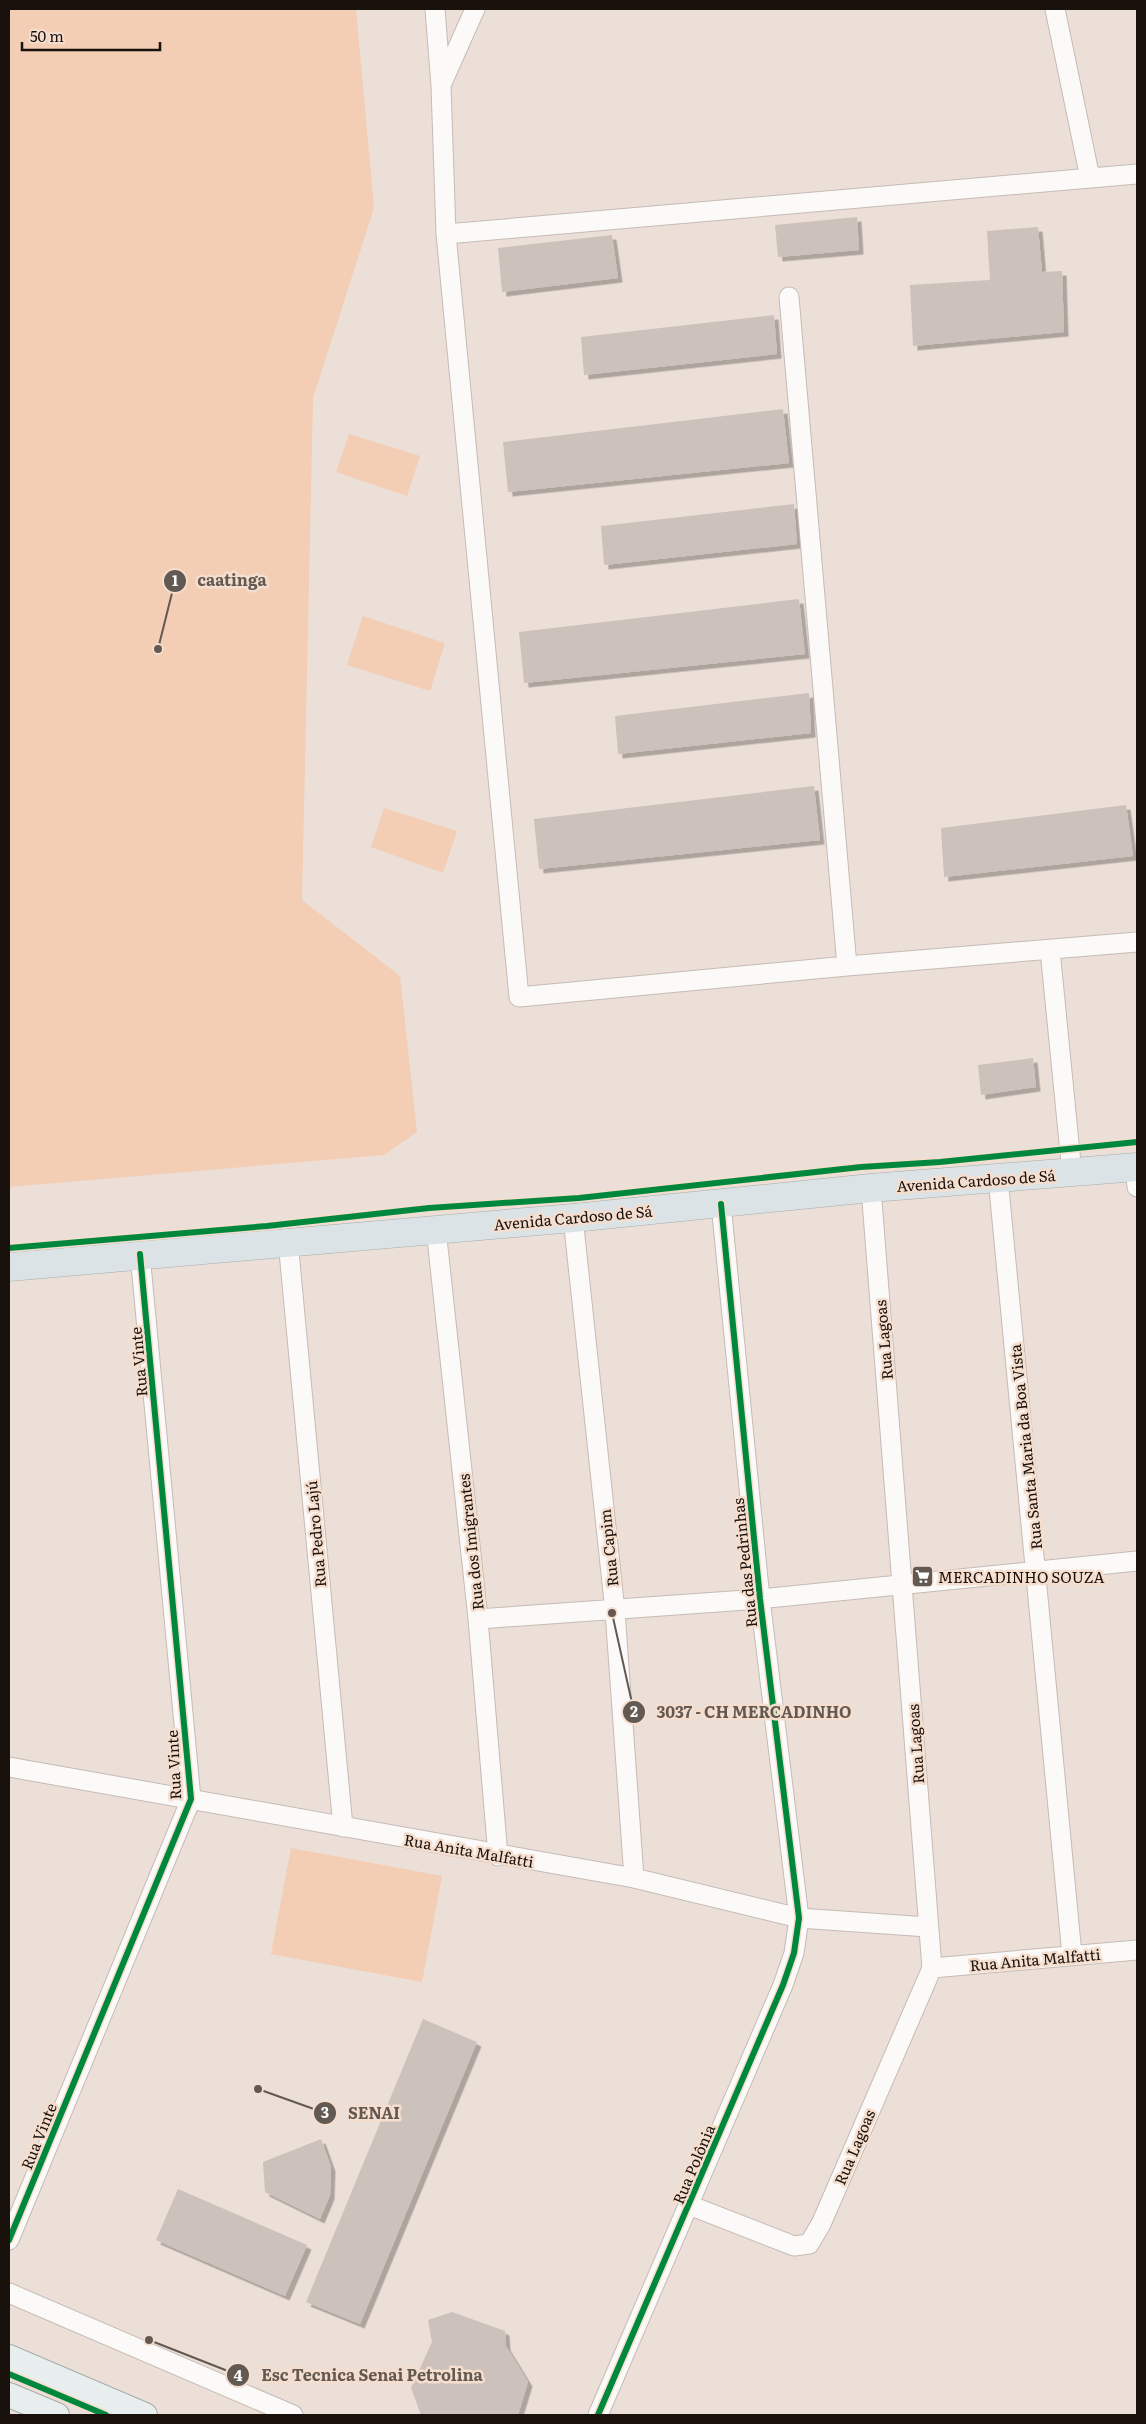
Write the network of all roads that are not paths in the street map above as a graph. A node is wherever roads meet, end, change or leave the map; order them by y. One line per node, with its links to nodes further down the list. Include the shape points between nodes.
1 (435, 9): 4 (street)
2 (475, 9): 4 (street)
3 (1055, 9): 6 (street)
4 (441, 86): 7 (street)
5 (1137, 174): 6 (street)
6 (1090, 178): 7 (street)
7 (446, 234): 11 (street, via 519,997)
8 (789, 297): 11 (street)
9 (1137, 942): 10 (street)
10 (1050, 950): 11 (street); 12 (street)
11 (847, 966)
12 (1072, 1172): 13 (highway, Avenida Cardoso de Sá); 14 (highway, Avenida Cardoso de Sá)
13 (1137, 1173)
14 (998, 1178): 15 (highway, Avenida Cardoso de Sá); 23 (street, Rua Santa Maria da Boa Vista)
15 (871, 1188): 16 (highway, Avenida Cardoso de Sá); 24 (street, Rua Lagoas)
16 (721, 1204): 17 (highway, Avenida Cardoso de Sá); 25 (street, Rua das Pedrinhas)
17 (573, 1218): 18 (highway, Avenida Cardoso de Sá); 26 (street, Rua Capim)
18 (436, 1229): 19 (highway, Avenida Cardoso de Sá); 27 (street, Rua dos Imigrantes)
19 (288, 1241): 20 (highway, Avenida Cardoso de Sá); 31 (street, Rua Pedro Lajú)
20 (140, 1254): 21 (highway, Avenida Cardoso de Sá); 30 (street, Rua Vinte)
21 (9, 1267)
22 (1137, 1561): 23 (street)
23 (1037, 1572): 24 (street); 37 (street, Rua Santa Maria da Boa Vista)
24 (903, 1584): 25 (street); 35 (street, Rua Lagoas)
25 (760, 1599): 26 (street); 34 (street, Rua das Pedrinhas)
26 (615, 1610): 27 (street); 33 (street, Rua Capim)
27 (478, 1619): 32 (street, Rua dos Imigrantes)
28 (9, 1759): 29 (street)
29 (9, 1767): 30 (street, Rua Anita Malfatti)
30 (191, 1799): 31 (street, Rua Anita Malfatti); 40 (street, Rua Vinte)
31 (343, 1827): 32 (street, Rua Anita Malfatti)
32 (498, 1856): 33 (street, Rua Anita Malfatti)
33 (634, 1878): 34 (street, Rua Anita Malfatti)
34 (800, 1918): 35 (street, Rua Anita Malfatti); 39 (street, Rua Polônia, via 794,1953 783,1985)
35 (928, 1927): 38 (street, Rua Lagoas)
36 (1137, 1950): 37 (street, Rua Anita Malfatti)
37 (1072, 1955): 38 (street, Rua Anita Malfatti)
38 (932, 1968): 39 (street, Rua Lagoas, via 809,2244 794,2246)
39 (689, 2205): 47 (street, Rua Polônia)
40 (9, 2240)
41 (9, 2293): 46 (street)
42 (9, 2357): 45 (main road)
43 (9, 2395): 44 (main road)
44 (57, 2415)
45 (145, 2415)
46 (293, 2415)
47 (598, 2415)

